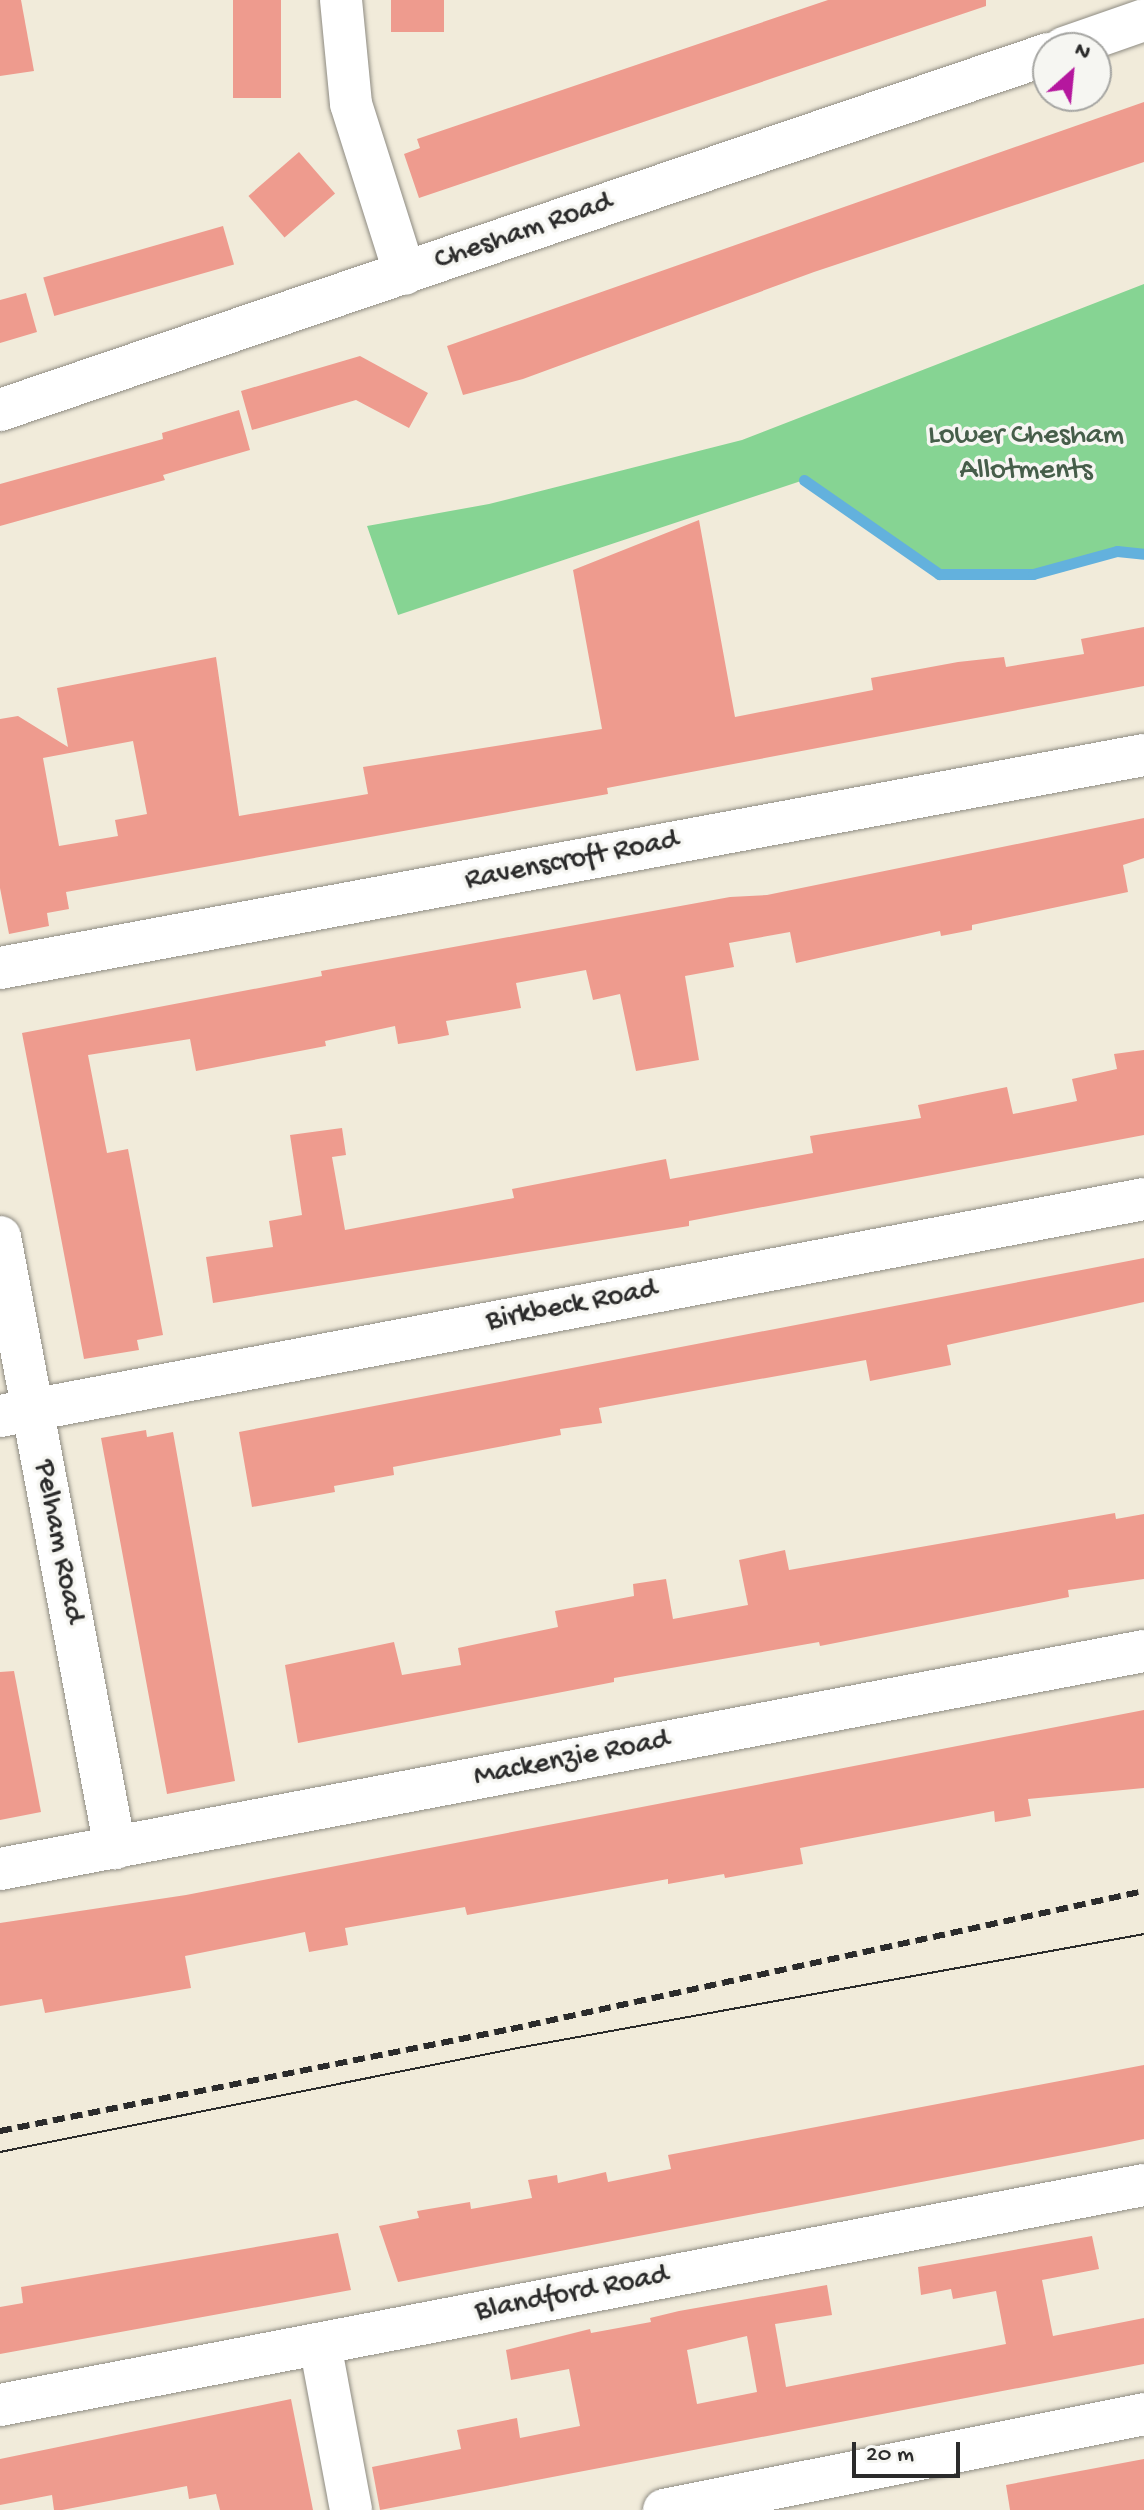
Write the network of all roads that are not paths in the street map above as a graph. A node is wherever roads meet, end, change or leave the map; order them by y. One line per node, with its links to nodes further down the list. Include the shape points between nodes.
1 (341, 0): 5 (street, via 351,104)
2 (1138, 14): 3 (street)
3 (1099, 32)
4 (1032, 59): 5 (street, Chesham Road)
5 (405, 274): 6 (street, Chesham Road)
6 (0, 410)
7 (1144, 755): 8 (street, Ravenscroft Road)
8 (0, 968)
9 (1144, 1199): 11 (street, Birkbeck Road)
10 (0, 1237): 11 (street, Pelham Road)
11 (16, 1413): 13 (street, Pelham Road)
12 (1144, 1651): 13 (street, Mackenzie Road)
13 (115, 1848): 14 (street, Mackenzie Road)
14 (0, 1869)
15 (1144, 2185): 16 (street, Blandford Road)
16 (320, 2344): 17 (street, Blandford Road); 19 (street)
17 (0, 2405)
18 (1144, 2414): 20 (street)
19 (351, 2510)
20 (664, 2510)

